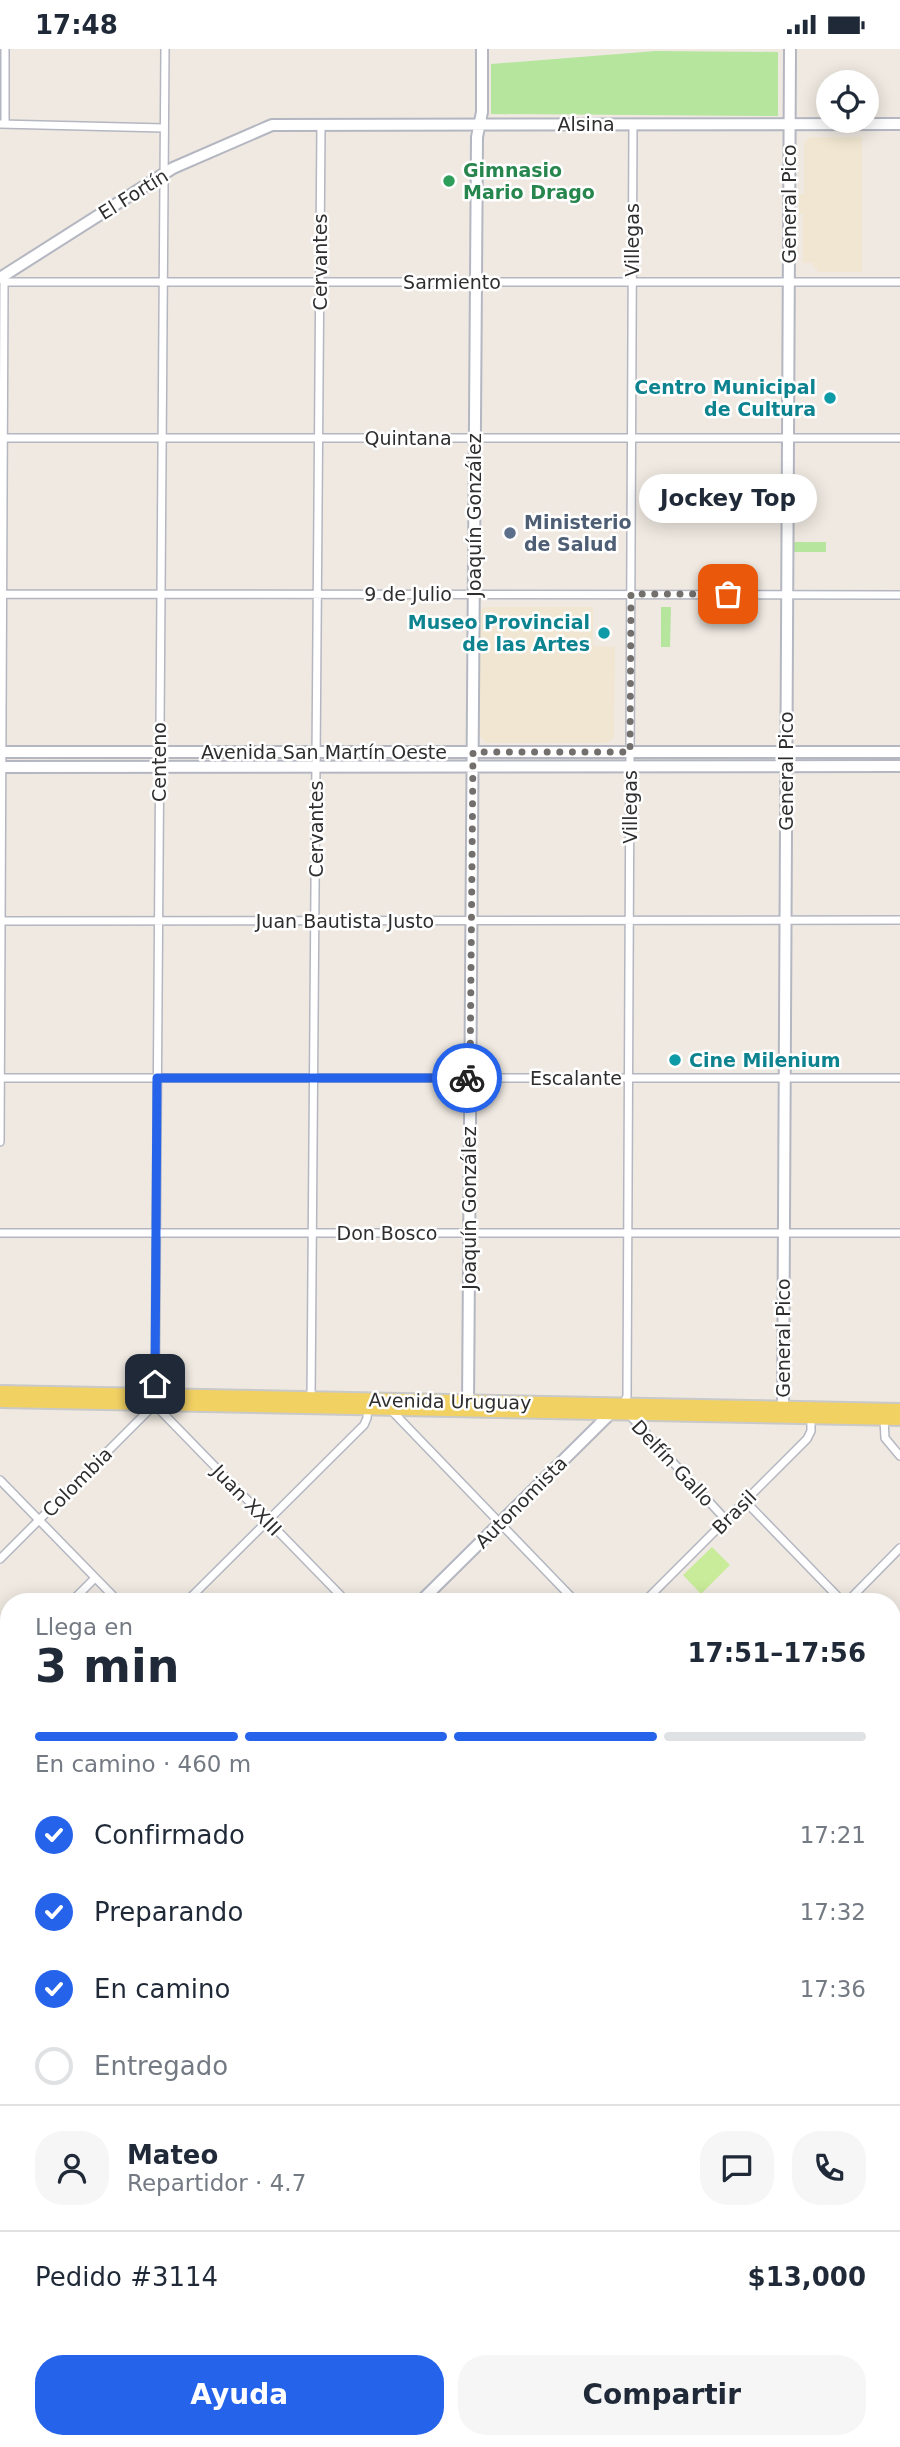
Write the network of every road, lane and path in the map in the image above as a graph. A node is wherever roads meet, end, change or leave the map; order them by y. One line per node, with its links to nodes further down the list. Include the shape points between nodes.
1 (5, 49): 5 (street)
2 (164, 49): 12 (street, Centeno)
3 (482, 49): 7 (main road, Joaquín González)
4 (790, 49): 9 (main road, General Pico)
5 (3, 124): 12 (street)
6 (321, 124): 7 (main road, Alsina); 11 (main road, Alsina); 16 (street, Cervantes)
7 (480, 124): 8 (main road, Alsina); 17 (main road, Joaquín González)
8 (633, 124): 9 (main road, Alsina); 18 (street, Villegas)
9 (790, 124): 10 (main road, Alsina); 19 (main road, General Pico)
10 (900, 124)
11 (272, 125): 13 (main road, El Fortín)
12 (164, 128): 13 (street, Centeno)
13 (164, 174): 14 (main road, El Fortín); 15 (street, Centeno)
14 (2, 279): 15 (street, Sarmiento); 21 (street)
15 (163, 282): 16 (street, Sarmiento); 22 (street, Centeno)
16 (320, 282): 17 (street, Sarmiento); 23 (street, Cervantes)
17 (476, 282): 18 (street, Sarmiento); 24 (main road, Joaquín González)
18 (632, 282): 19 (street, Sarmiento); 25 (street, Villegas)
19 (789, 282): 20 (street, Sarmiento); 26 (main road, General Pico)
20 (900, 282)
21 (2, 438): 22 (street, Quintana); 28 (street)
22 (162, 438): 23 (street, Quintana); 29 (street, Centeno)
23 (319, 438): 24 (street, Quintana); 30 (street, Cervantes)
24 (475, 438): 25 (street, Quintana); 31 (main road, Joaquín González)
25 (632, 438): 26 (street, Quintana); 32 (street, Villegas)
26 (788, 438): 27 (street, Quintana); 33 (main road, General Pico)
27 (900, 438)
28 (1, 594): 29 (street, 9 de Julio); 41 (street)
29 (161, 594): 30 (street, 9 de Julio); 35 (street, Centeno)
30 (318, 594): 31 (street, 9 de Julio); 36 (street, Cervantes)
31 (474, 594): 32 (street, 9 de Julio); 37 (main road, Joaquín González)
32 (631, 594): 33 (street, 9 de Julio); 38 (street, Villegas)
33 (787, 594): 34 (street, 9 de Julio); 39 (main road, General Pico)
34 (900, 595)
35 (159, 752): 36 (main road, Avenida San Martín Oeste); 41 (main road, Avenida San Martín Oeste); 42 (street, Centeno)
36 (316, 752): 37 (main road, Avenida San Martín Oeste); 43 (street, Cervantes)
37 (473, 752): 38 (main road, Avenida San Martín Oeste); 44 (main road, Joaquín González)
38 (630, 752): 39 (main road, Avenida San Martín Oeste); 45 (street, Villegas)
39 (786, 752): 40 (main road, Avenida San Martín Oeste); 46 (main road, General Pico)
40 (900, 752)
41 (1, 753): 48 (street)
42 (159, 766): 43 (main road, Avenida San Martín Oeste); 48 (main road, Avenida San Martín Oeste); 52 (street, Centeno)
43 (316, 766): 44 (main road, Avenida San Martín Oeste); 53 (street, Cervantes)
44 (473, 766): 45 (main road, Avenida San Martín Oeste); 54 (main road, Joaquín González)
45 (630, 766): 46 (main road, Avenida San Martín Oeste); 55 (street, Villegas)
46 (786, 766): 47 (main road, Avenida San Martín Oeste); 49 (main road, General Pico)
47 (900, 766)
48 (1, 767): 51 (street)
49 (786, 920): 50 (street, Juan Bautista Justo); 55 (street, Juan Bautista Justo); 61 (main road, General Pico)
50 (900, 920)
51 (1, 921): 52 (street, Juan Bautista Justo); 56 (street)
52 (158, 921): 53 (street, Juan Bautista Justo); 57 (street, Centeno)
53 (315, 921): 54 (street, Juan Bautista Justo); 58 (street, Cervantes)
54 (471, 921): 55 (street, Juan Bautista Justo); 59 (main road, Joaquín González)
55 (629, 921): 60 (street, Villegas)
56 (0, 1078): 57 (street, Escalante); 63 (street)
57 (157, 1078): 58 (street, Escalante); 65 (street, Centeno)
58 (314, 1078): 59 (street, Escalante); 66 (street, Cervantes)
59 (470, 1078): 60 (street, Escalante); 67 (main road, Joaquín González)
60 (629, 1078): 61 (street, Escalante); 68 (street, Villegas)
61 (785, 1078): 62 (street, Escalante); 69 (main road, General Pico)
62 (900, 1078)
63 (0, 1142)
64 (0, 1233): 65 (street, Don Bosco)
65 (156, 1233): 66 (street, Don Bosco); 72 (street, Centeno)
66 (313, 1233): 67 (street, Don Bosco); 74 (street, Cervantes)
67 (469, 1233): 68 (street, Don Bosco); 77 (main road, Joaquín González)
68 (628, 1233): 69 (street, Don Bosco); 78 (street, Villegas)
69 (784, 1233): 70 (street, Don Bosco); 80 (main road, General Pico)
70 (900, 1233)
71 (0, 1392): 72 (main road, Avenida Uruguay)
72 (155, 1400): 73 (main road, Avenida Uruguay); 74 (main road, Avenida Uruguay); 88 (street, Colombia); 90 (street, Juan XXIII)
73 (0, 1401)
74 (311, 1403): 75 (main road, Avenida Uruguay)
75 (368, 1404): 76 (main road, Avenida Uruguay); 90 (street, via 364,1425)
76 (386, 1405): 77 (main road, Avenida Uruguay); 91 (street)
77 (468, 1406): 78 (main road, Avenida Uruguay); 81 (main road, Avenida Uruguay)
78 (625, 1409): 80 (main road, Avenida Uruguay); 81 (main road, Avenida Uruguay); 89 (street, Delfín Gallo)
79 (900, 1411): 80 (main road, Avenida Uruguay); 83 (main road)
80 (783, 1412): 82 (main road, Avenida Uruguay)
81 (609, 1414): 91 (main road, Autonomista)
82 (811, 1418): 83 (main road, Avenida Uruguay); 87 (street, Brasil, via 808,1437)
83 (884, 1419): 84 (main road, Avenida Uruguay); 85 (street, via 886,1439)
84 (900, 1419)
85 (900, 1456)
86 (0, 1480): 88 (street)
87 (745, 1501): 89 (street, Brasil); 102 (street, Delfín Gallo)
88 (39, 1520): 93 (street, Colombia); 94 (street)
89 (726, 1520): 101 (street, Brasil)
90 (268, 1521): 97 (street); 98 (street, Juan XXIII)
91 (500, 1523): 99 (main road, Autonomista); 100 (street)
92 (900, 1548): 103 (street)
93 (0, 1559)
94 (96, 1578): 95 (street); 96 (street)
95 (80, 1593)
96 (110, 1593)
97 (195, 1593)
98 (338, 1593)
99 (429, 1593)
100 (567, 1593)
101 (653, 1593)
102 (834, 1593)
103 (856, 1593)

